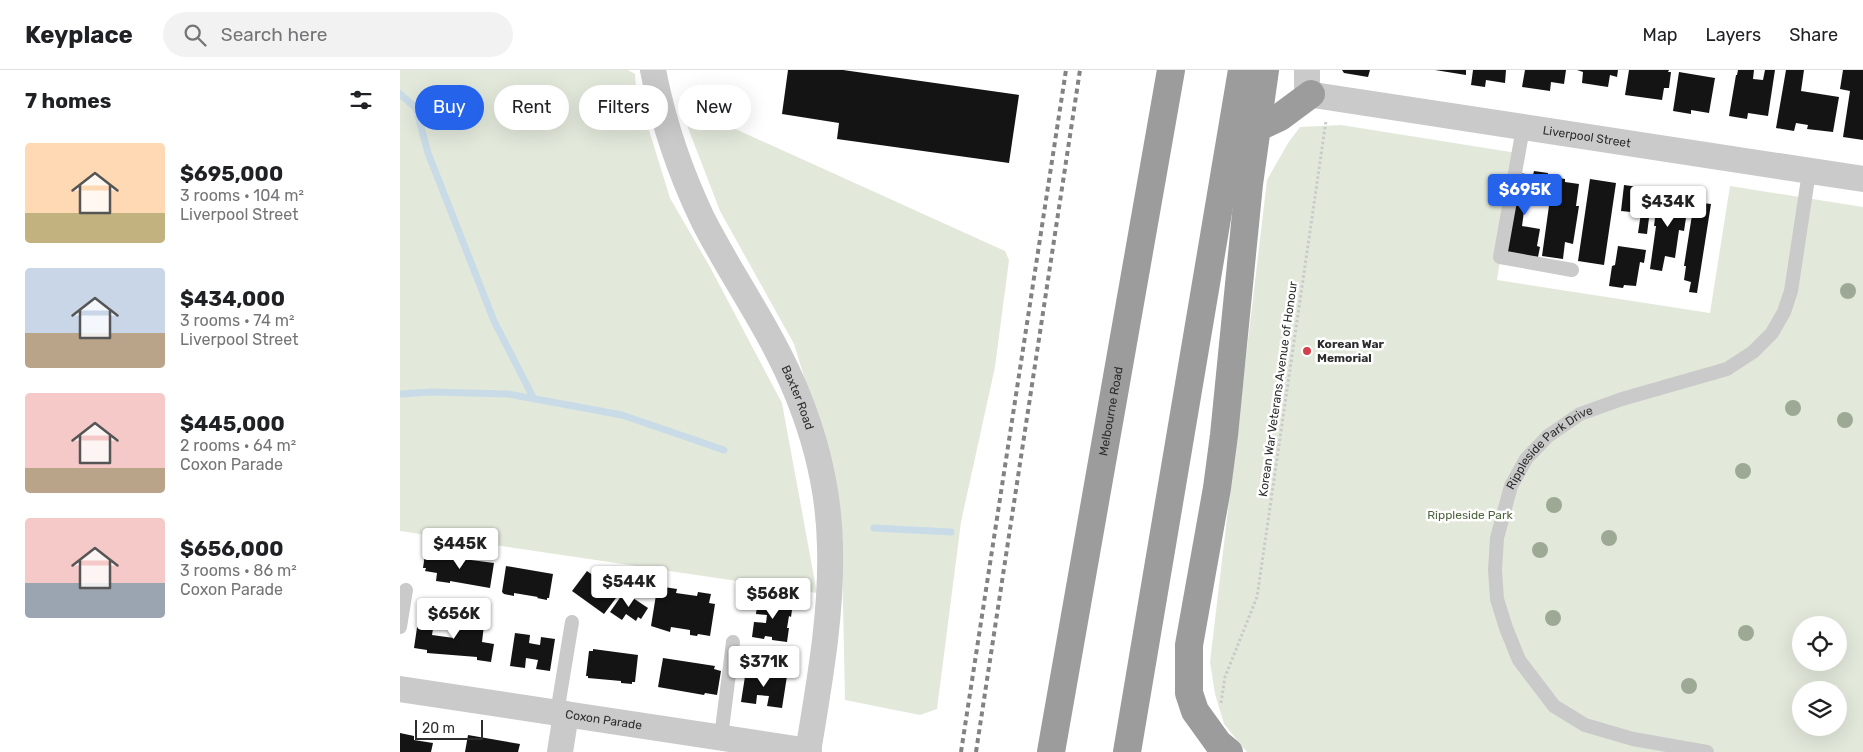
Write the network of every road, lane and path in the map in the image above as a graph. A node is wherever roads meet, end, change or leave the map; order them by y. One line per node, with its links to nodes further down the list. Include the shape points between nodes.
1 (653, 70): 20 (street, Baxter Road, via 663,115 687,183 704,221 781,358 798,396 820,468 828,518 830,580 821,670)
2 (1171, 70): 22 (highway, Melbourne Road)
3 (1242, 70): 8 (highway)
4 (1265, 70): 7 (highway)
5 (1316, 87): 6 (street, Liverpool Street); 7 (highway, via 1286,112); 17 (path, Korean War Veterans Avenue of Honour, via 1257,597 1225,677)
6 (1523, 128): 9 (street, Liverpool Street); 11 (lane, via 1500,257)
7 (1257, 129): 8 (highway); 24 (highway, via 1248,184 1224,435 1189,645 1189,693 1195,711 1218,743)
8 (1231, 138): 23 (highway)
9 (1809, 172): 10 (street, Liverpool Street); 25 (lane, Rippleside Park Drive, via 1791,291 1772,333 1753,352 1727,370 1580,414 1548,436 1526,458 1511,486 1497,538 1497,598 1506,628 1519,660 1554,706 1585,725)
10 (1863, 179)
11 (1572, 270)
12 (406, 590): 14 (lane)
13 (572, 622): 18 (lane)
14 (400, 627)
15 (732, 642): 19 (lane)
16 (400, 689): 18 (street, Coxon Parade)
17 (1220, 711)
18 (562, 714): 19 (street, Coxon Parade); 21 (street)
19 (721, 737): 20 (street, Coxon Parade)
20 (808, 751)
21 (560, 752)
22 (1051, 752)
23 (1127, 752)
24 (1229, 752)
25 (1707, 752)

